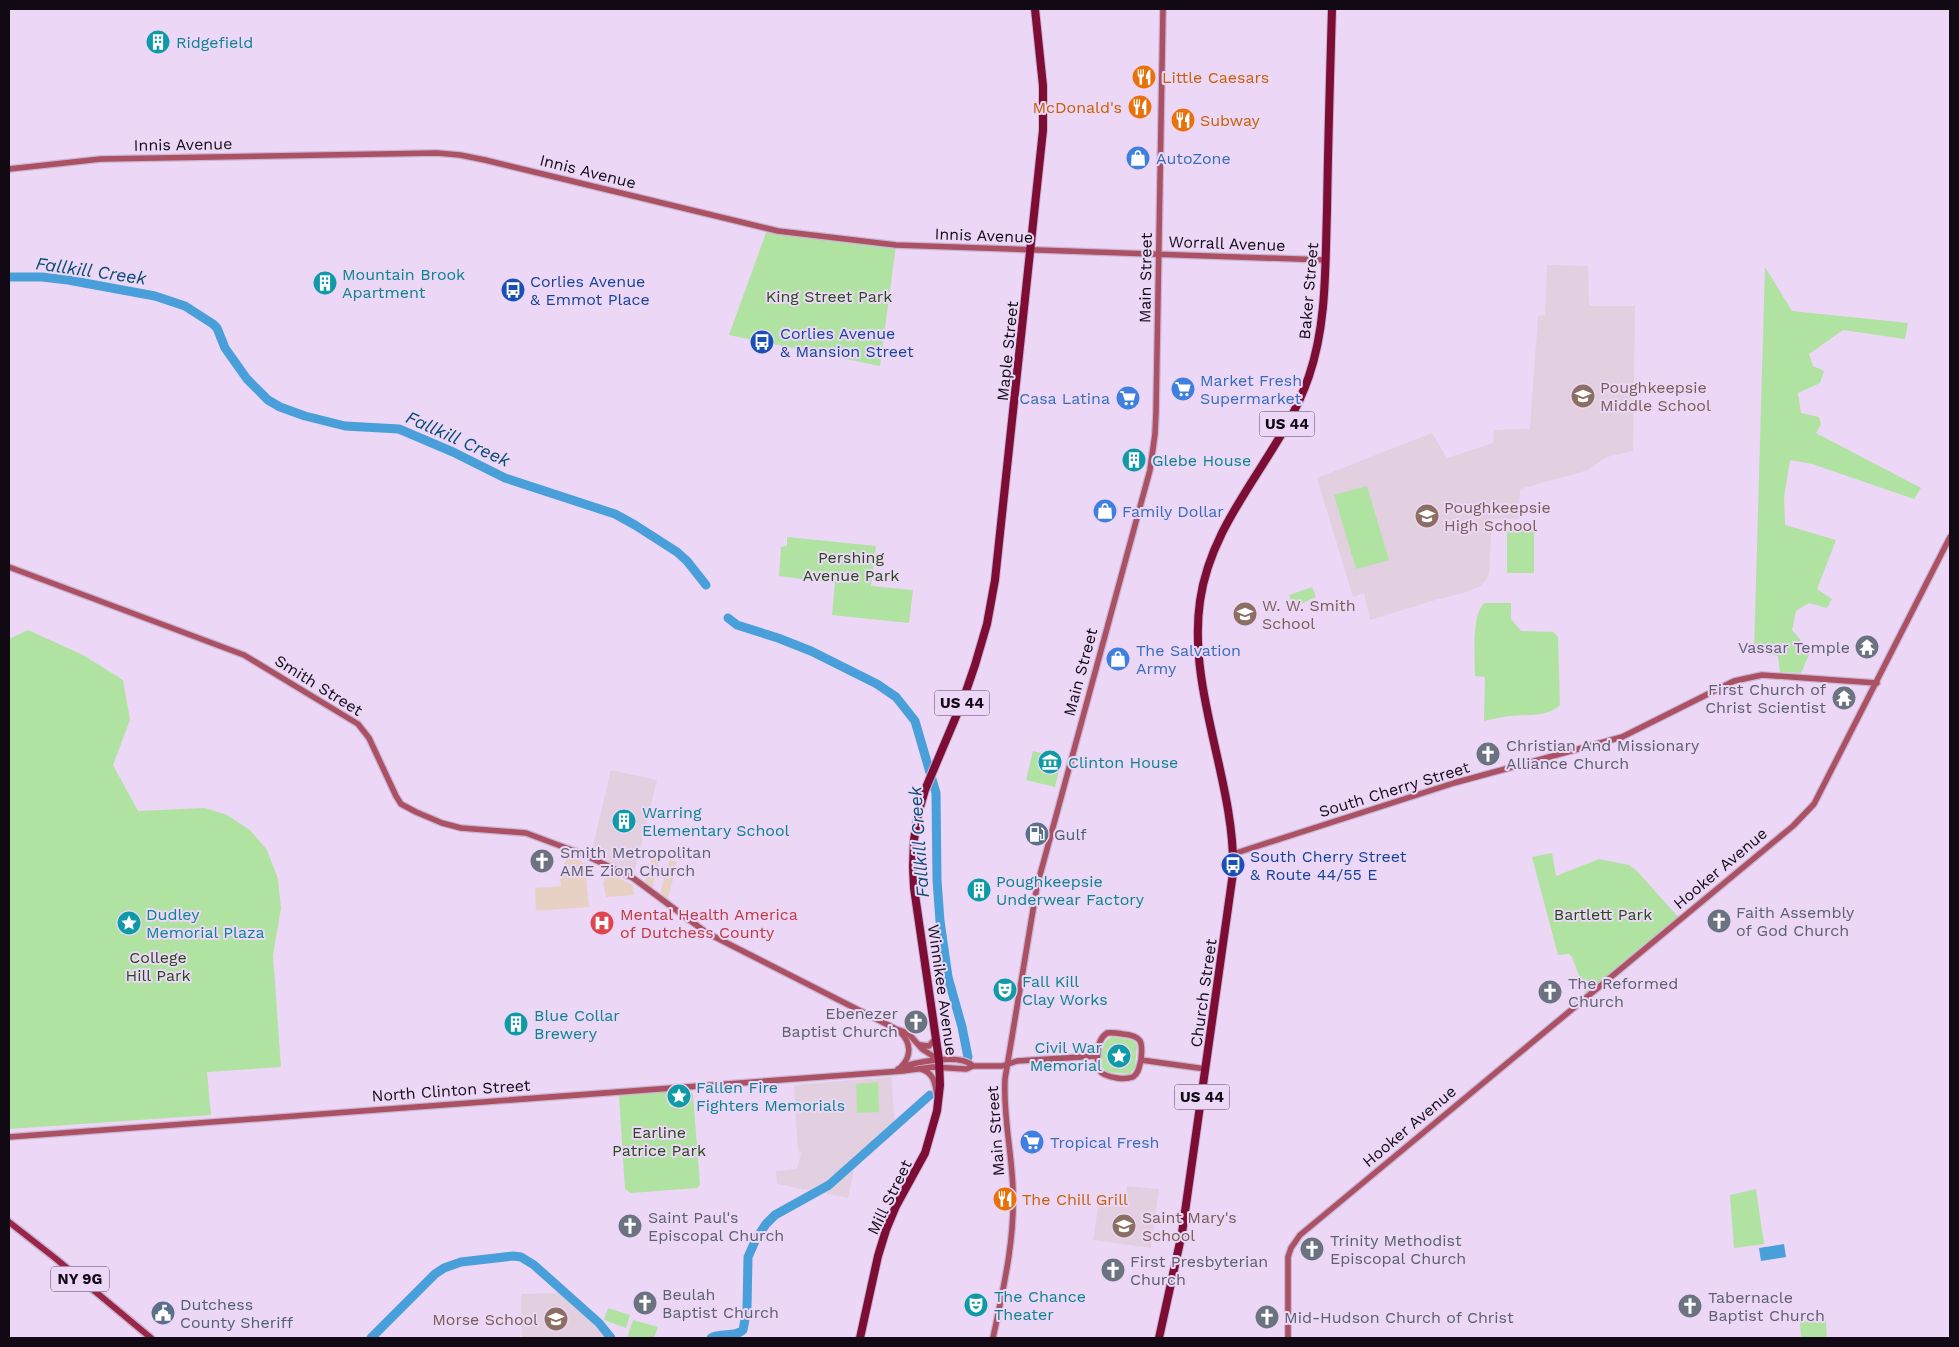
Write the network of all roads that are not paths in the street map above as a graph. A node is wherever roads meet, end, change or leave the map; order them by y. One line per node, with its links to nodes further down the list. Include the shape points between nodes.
1 (1035, 9): 5 (highway, Maple Street / US 44, via 1042,68 1043,130)
2 (1163, 9): 6 (street, Main Street)
3 (1332, 9): 7 (highway, Baker Street / US 44)
4 (9, 169): 5 (street, Innis Avenue, via 102,159 437,152 486,160 772,231 896,245)
5 (1031, 250): 6 (street, Innis Avenue); 13 (highway, Maple Street / US 44, via 997,563 984,636 967,691 918,814)
6 (1158, 255): 7 (street, Worrall Avenue); 20 (street, Main Street, via 1156,412 1150,470 1037,886)
7 (1325, 260): 10 (highway, Baker Street / US 44, via 1322,318 1311,370 1290,419 1230,516 1214,549 1200,602)
8 (1950, 537): 11 (street, Hooker Avenue)
9 (9, 567): 14 (street, Smith Street, via 251,659 358,724 369,738 401,804 455,826 526,832 586,855 633,878 721,941)
10 (1198, 652): 12 (highway, Church Street / US 44)
11 (1877, 683): 12 (street, South Cherry Street, via 1762,675 1734,681 1622,737 1454,783); 31 (street, Hooker Avenue, via 1814,804 1805,815 1306,1230 1291,1248 1287,1266)
12 (1233, 854): 22 (highway, Church Street / US 44, via 1230,899)
13 (913, 857): 15 (highway, Winnikee Avenue / US 44)
14 (896, 1029): 16 (street, Smith Street, via 908,1033); 23 (street, via 906,1038 909,1052 906,1061)
15 (936, 1036): 16 (street, via 929,1046); 19 (highway, Winnikee Avenue / US 44)
16 (916, 1043): 19 (street, Smith Street)
17 (1097, 1056): 18 (street, via 1100,1072 1121,1078 1135,1076); 18 (street, via 1102,1037 1113,1033 1139,1038); 20 (street, North Clinton Street)
18 (1141, 1060): 22 (street)
19 (940, 1063): 20 (street, North Clinton Street, via 966,1069); 21 (street, North Clinton Street); 23 (street, North Clinton Street, via 915,1064); 24 (highway, Mill Street / US 44)
20 (1007, 1064): 29 (street, Main Street, via 1004,1094 1013,1189 1013,1229)
21 (916, 1069): 23 (street, North Clinton Street); 24 (street, via 932,1075)
22 (1206, 1069): 30 (highway, Church Street / US 44, via 1181,1242)
23 (896, 1070): 25 (street, North Clinton Street)
24 (938, 1102): 28 (highway, Mill Street / US 44, via 925,1153 886,1230)
25 (9, 1137)
26 (9, 1222): 27 (main road, NY 9G)
27 (151, 1338)
28 (860, 1338)
29 (993, 1338)
30 (1159, 1338)
31 (1288, 1338)

